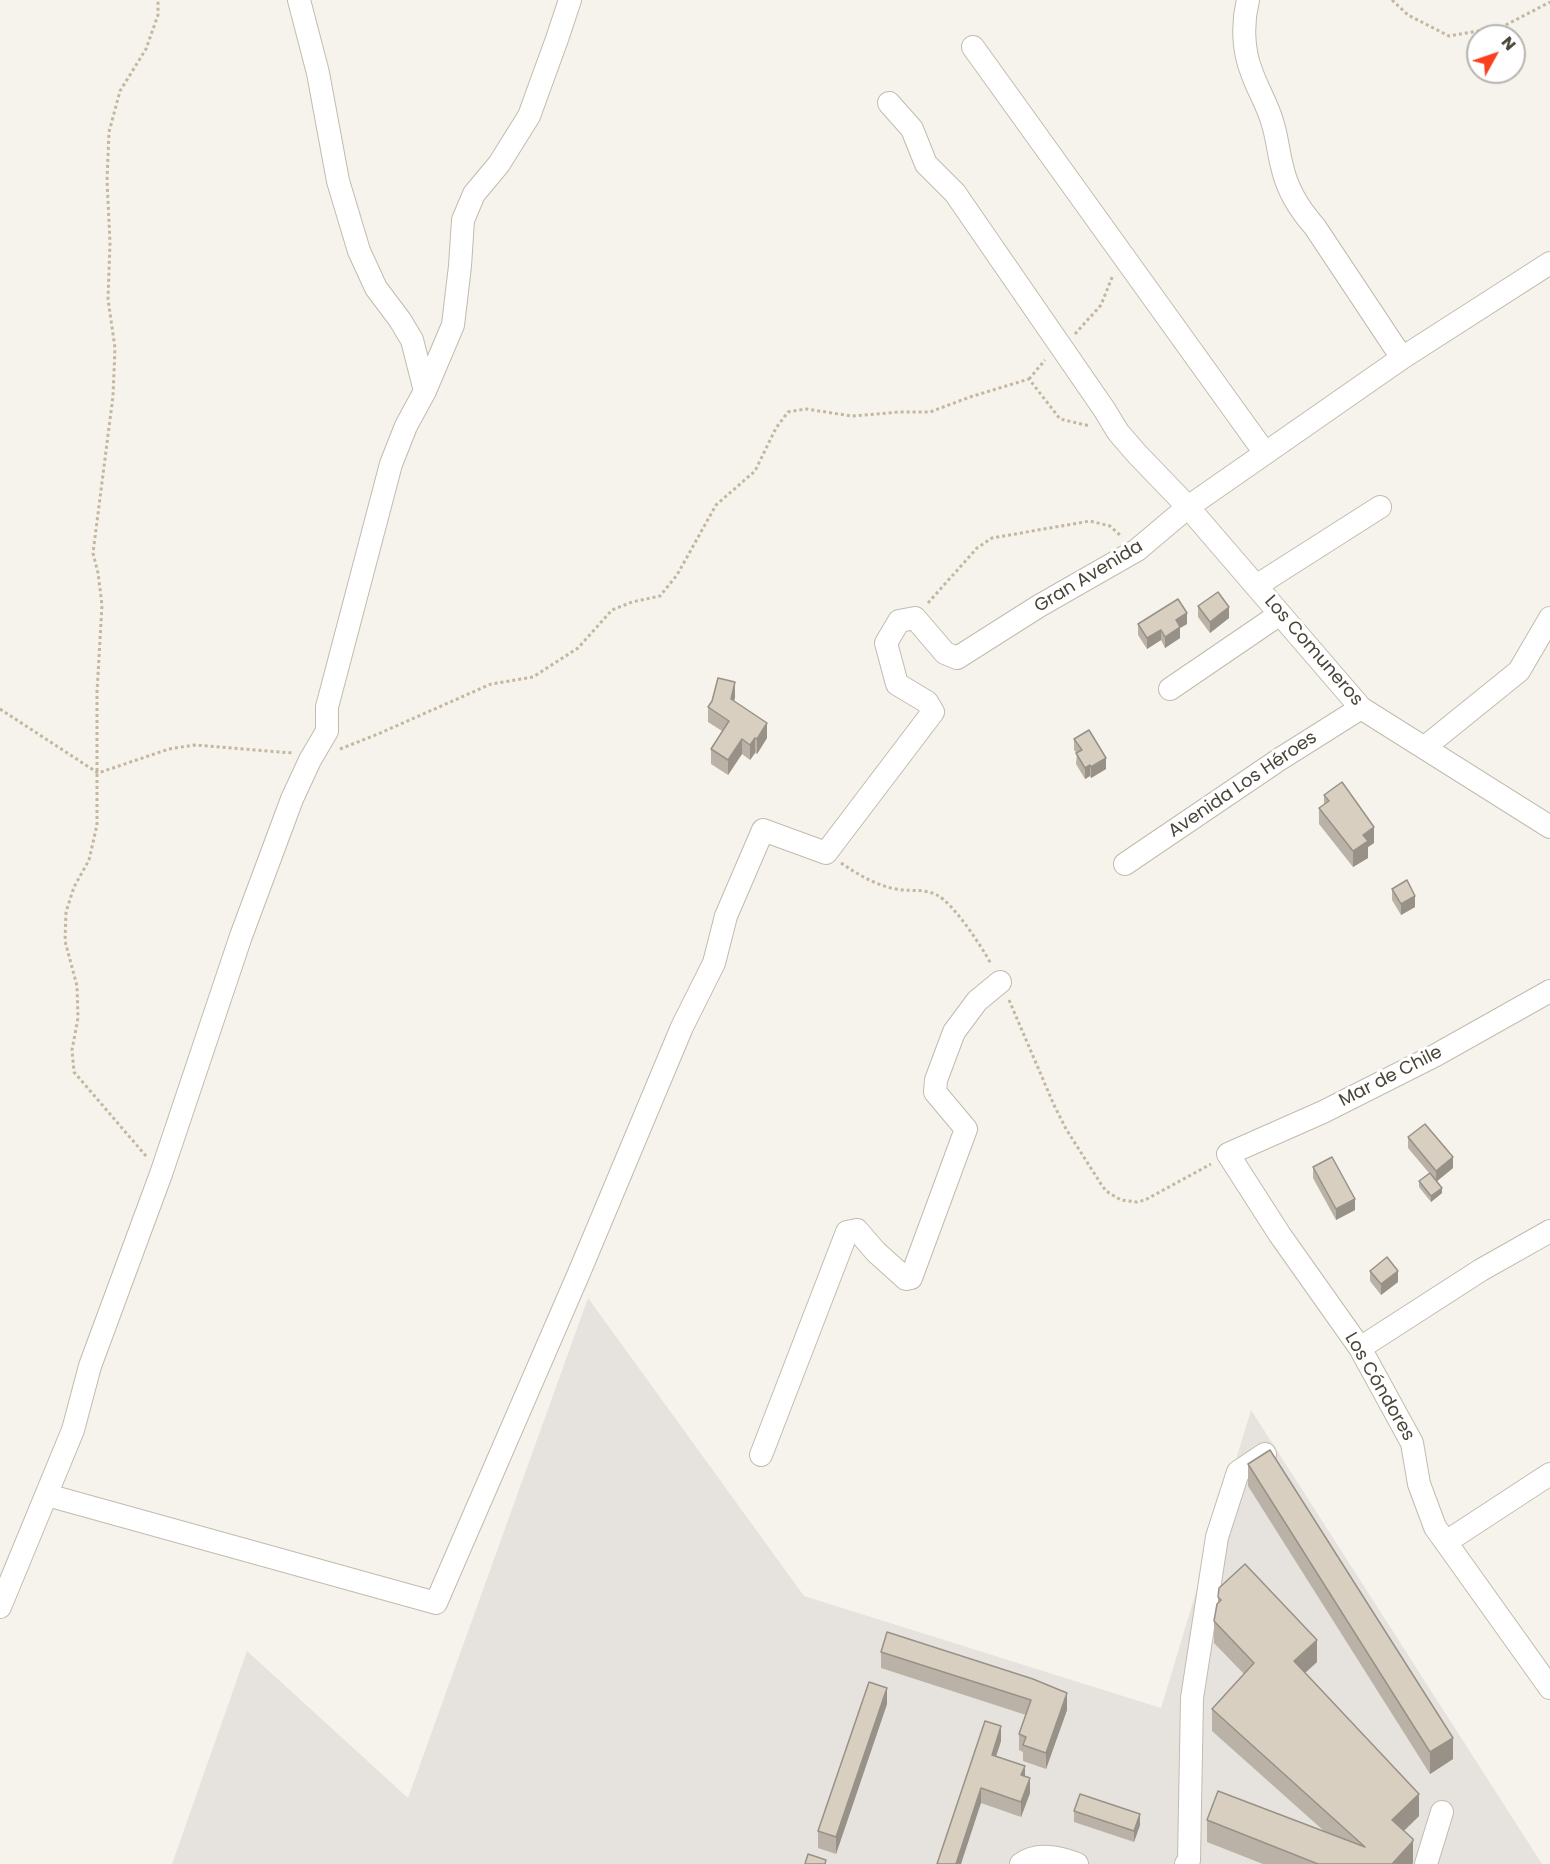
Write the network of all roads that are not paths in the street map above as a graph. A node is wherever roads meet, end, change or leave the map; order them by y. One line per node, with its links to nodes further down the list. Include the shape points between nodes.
1 (299, 0): 8 (street, via 318,73 338,181 359,251 376,288 412,340)
2 (570, 0): 8 (street, via 529,116 499,164 474,194 463,220 453,325)
3 (1248, 0): 7 (street, via 1244,22 1247,56 1273,123 1286,182)
4 (974, 47): 9 (street)
5 (889, 103): 10 (street, Los Comuneros, via 912,129 926,164 955,193 1118,432)
6 (1550, 263): 7 (street, Gran Avenida)
7 (1402, 358): 9 (street, Gran Avenida)
8 (425, 391): 28 (street, via 391,464 327,707 327,731 292,799 241,936 161,1174 90,1366 73,1430)
9 (1265, 453): 10 (street, Gran Avenida)
10 (1188, 507): 12 (street, Los Comuneros); 28 (street, Gran Avenida, via 1137,550 957,658 945,653 915,618 899,621 886,643 897,684 927,702 933,712 826,853 764,830 726,916 714,963 682,1027 436,1603)
11 (1380, 507): 12 (street)
12 (1256, 586): 13 (street, Los Comuneros)
13 (1280, 614): 15 (street); 16 (street, Los Comuneros)
14 (1550, 618): 17 (street, via 1520,671)
15 (1170, 689)
16 (1361, 708): 17 (street, Los Comuneros); 19 (street, Avenida Los Héroes)
17 (1425, 747): 18 (street, Los Comuneros)
18 (1550, 827)
19 (1125, 864)
20 (1000, 982): 26 (street, via 977,1001 954,1032 936,1080 935,1092 966,1129 911,1278 906,1279 857,1230 848,1232)
21 (1550, 991): 22 (street, Mar de Chile, via 1436,1055)
22 (1228, 1154): 24 (street, Los Cóndores)
23 (1550, 1231): 24 (street)
24 (1360, 1348): 29 (street, Los Cóndores, via 1413,1443 1419,1484 1435,1527)
25 (1265, 1454): 33 (street, via 1238,1472 1217,1537 1192,1698)
26 (761, 1455)
27 (1550, 1474): 29 (street)
28 (47, 1495): 30 (street)
29 (1446, 1542): 31 (street, Los Cóndores)
30 (0, 1607)
31 (1550, 1688)
32 (1442, 1812): 36 (street)
33 (1192, 1863)
34 (1021, 1864): 35 (street, via 1047,1857)
35 (1077, 1864)
36 (1426, 1864)

